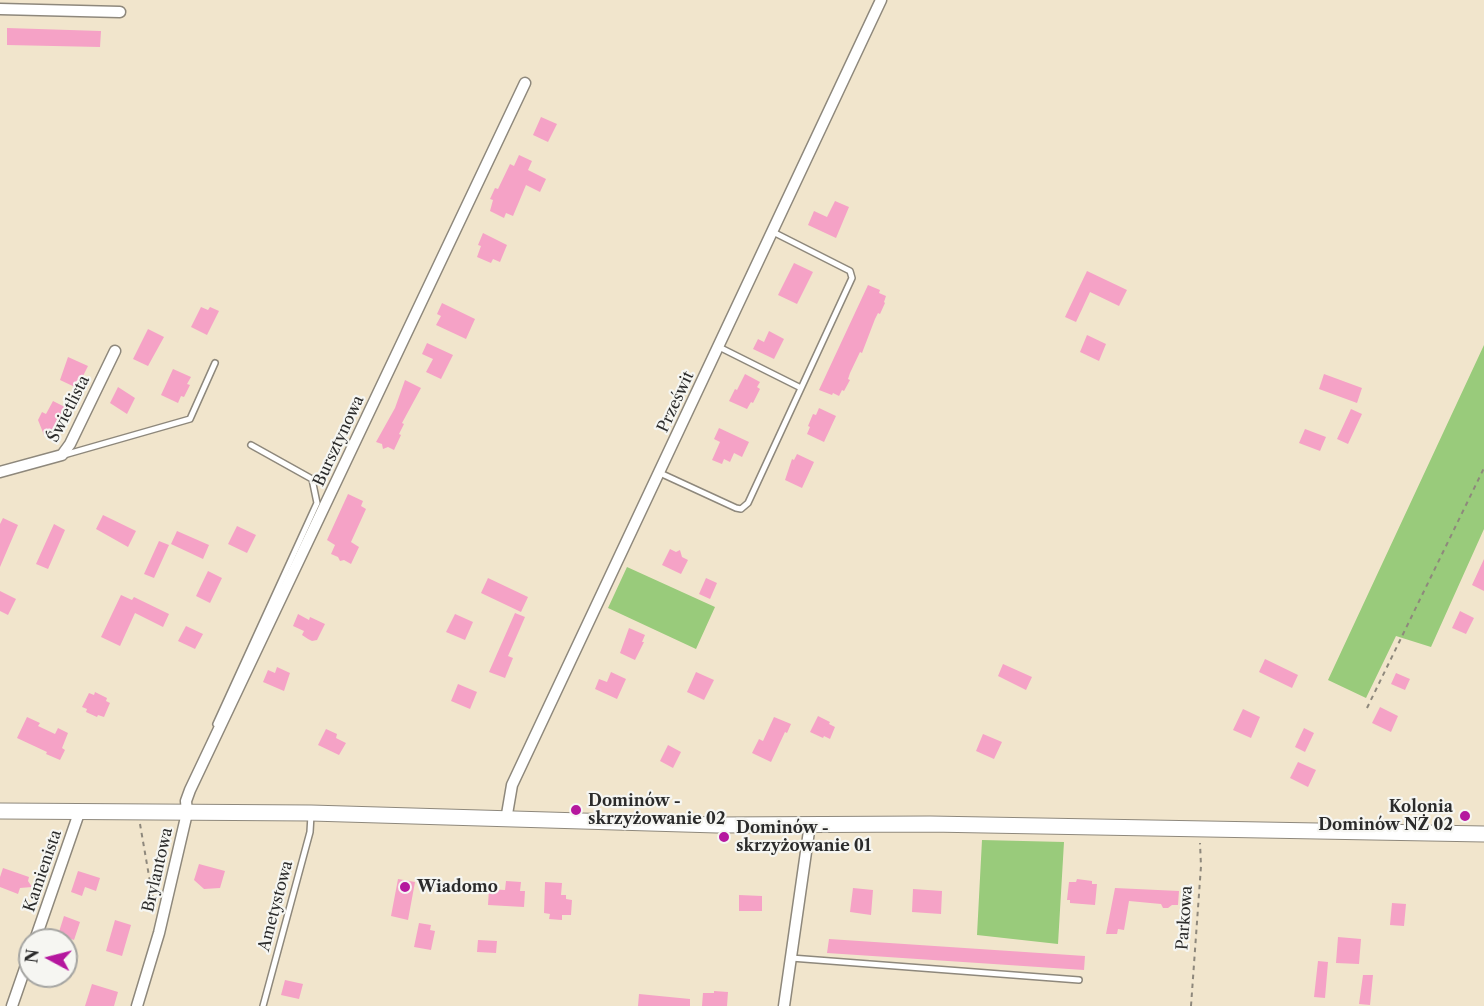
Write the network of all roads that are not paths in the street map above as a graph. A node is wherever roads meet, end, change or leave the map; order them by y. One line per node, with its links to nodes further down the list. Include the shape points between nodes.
1 (881, 0): 5 (street, Prześwit)
2 (0, 9): 3 (street)
3 (120, 12)
4 (525, 83): 16 (street, Bursztynowa)
5 (772, 232): 6 (street, Prześwit); 9 (lane, via 852,274)
6 (719, 347): 9 (lane); 13 (street, Prześwit)
7 (115, 351): 11 (street, Świetlista)
8 (216, 363): 11 (lane, via 190,419)
9 (801, 388): 13 (lane, via 745,507 735,508)
10 (251, 445): 16 (lane, via 312,479 317,503)
11 (62, 456): 12 (street, Świetlista)
12 (0, 472)
13 (660, 473): 18 (street, Prześwit, via 512,785)
14 (0, 811): 15 (street)
15 (79, 813): 16 (street); 21 (street, Kamienista)
16 (181, 813): 17 (street); 26 (street, Brylantowa, via 159,933)
17 (311, 813): 18 (street); 27 (lane, Ametystowa, via 310,832)
18 (507, 820): 19 (street)
19 (810, 824): 20 (street); 22 (street)
20 (1484, 834)
21 (39, 928)
22 (791, 958): 23 (lane); 28 (street)
23 (1079, 980)
24 (18, 988): 25 (street)
25 (12, 1006)
26 (137, 1006)
27 (263, 1006)
28 (784, 1006)

